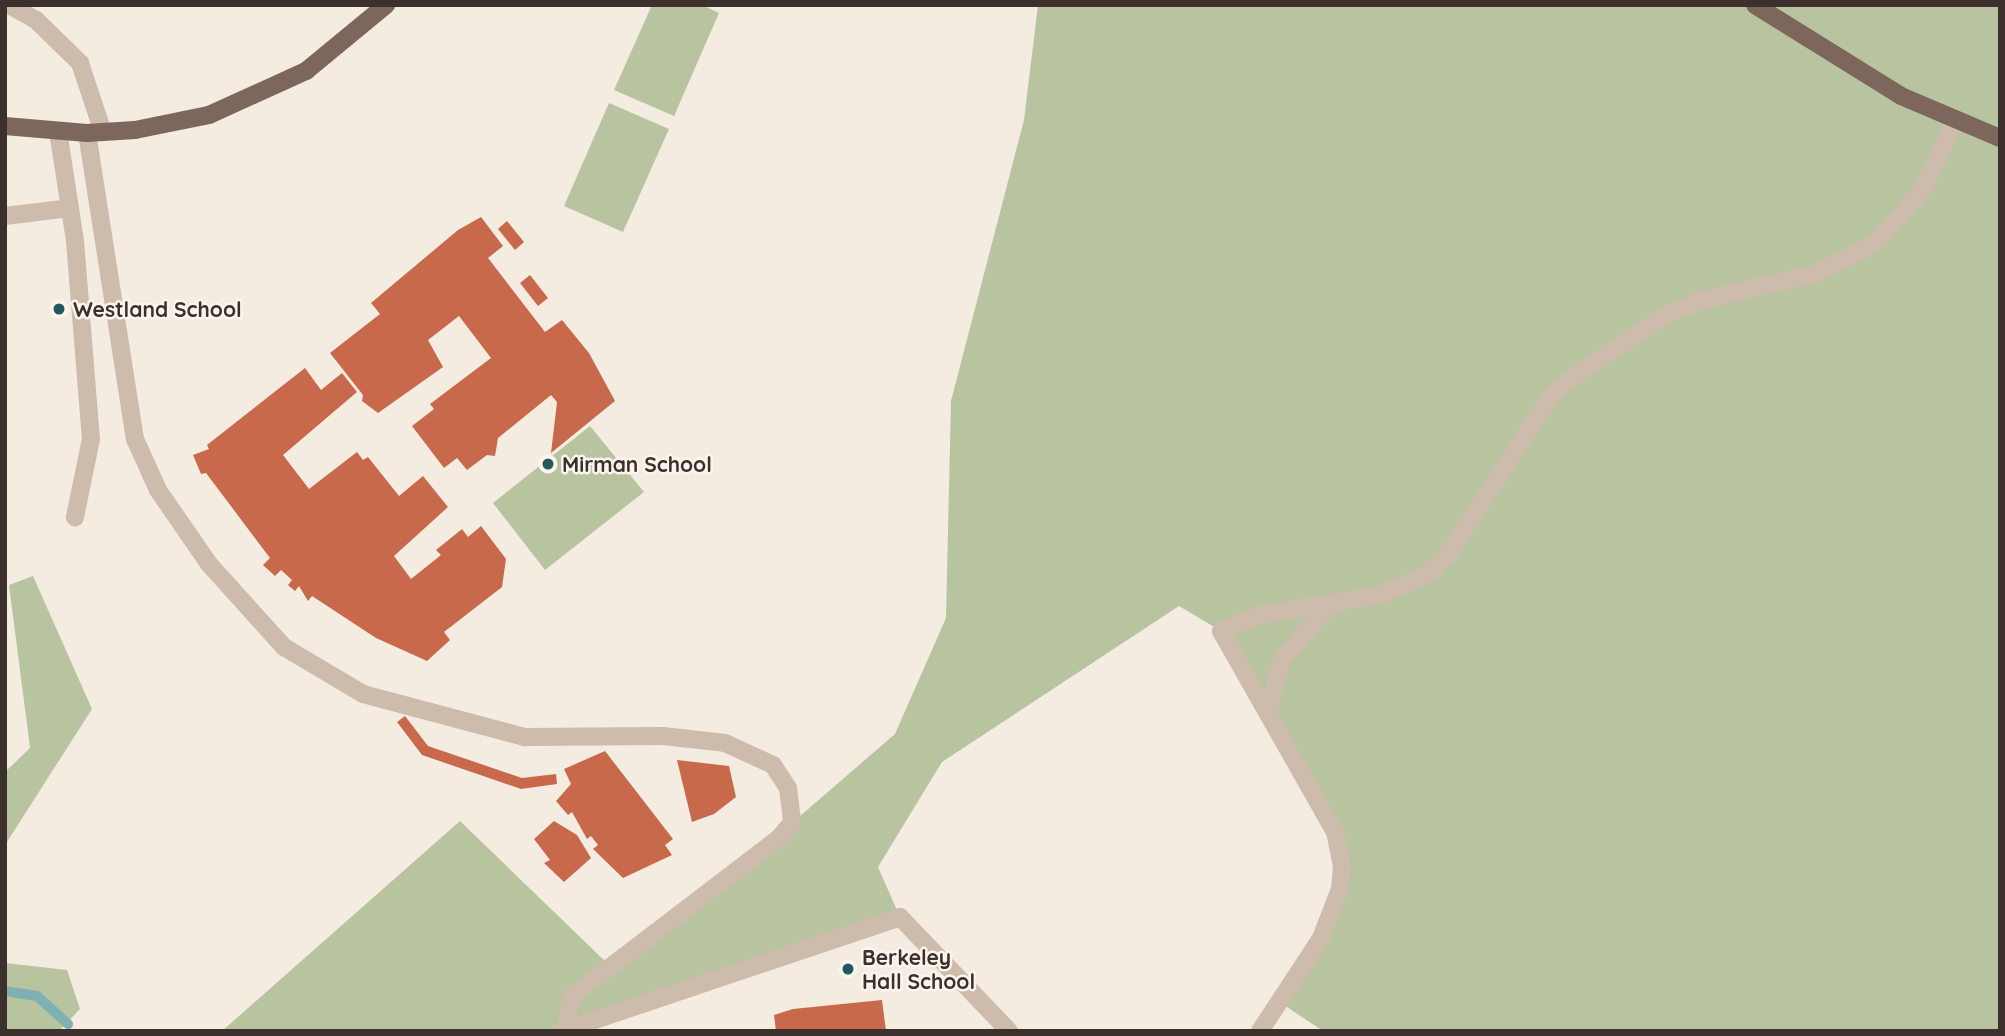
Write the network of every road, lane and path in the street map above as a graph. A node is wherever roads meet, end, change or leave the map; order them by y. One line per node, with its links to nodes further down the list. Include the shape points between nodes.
1 (9, 5): 7 (lane, via 36,20 80,63)
2 (386, 5): 7 (main road, via 306,71 247,102 163,125)
3 (1755, 5): 4 (main road, via 1852,68)
4 (1955, 121): 8 (main road); 12 (lane, via 1924,188 1876,243 1817,273 1699,301 1617,344 1550,397 1450,552 1429,573 1381,595)
5 (5, 126): 6 (main road)
6 (58, 131): 7 (main road); 9 (lane)
7 (95, 132): 14 (lane, via 125,393 135,439 158,490 209,564 284,646 363,694 525,737 663,736 724,743 773,765 782,776 793,806 792,823 779,838 572,996)
8 (2000, 138)
9 (70, 208): 10 (lane); 11 (lane, via 91,439)
10 (5, 216)
11 (75, 517)
12 (1328, 607): 13 (lane, via 1282,659); 13 (lane, via 1259,615 1221,631)
13 (1268, 713): 16 (lane, via 1335,831 1342,867 1340,889 1321,937)
14 (564, 1030): 15 (lane, via 900,917)
15 (1009, 1031)
16 (1260, 1031)

